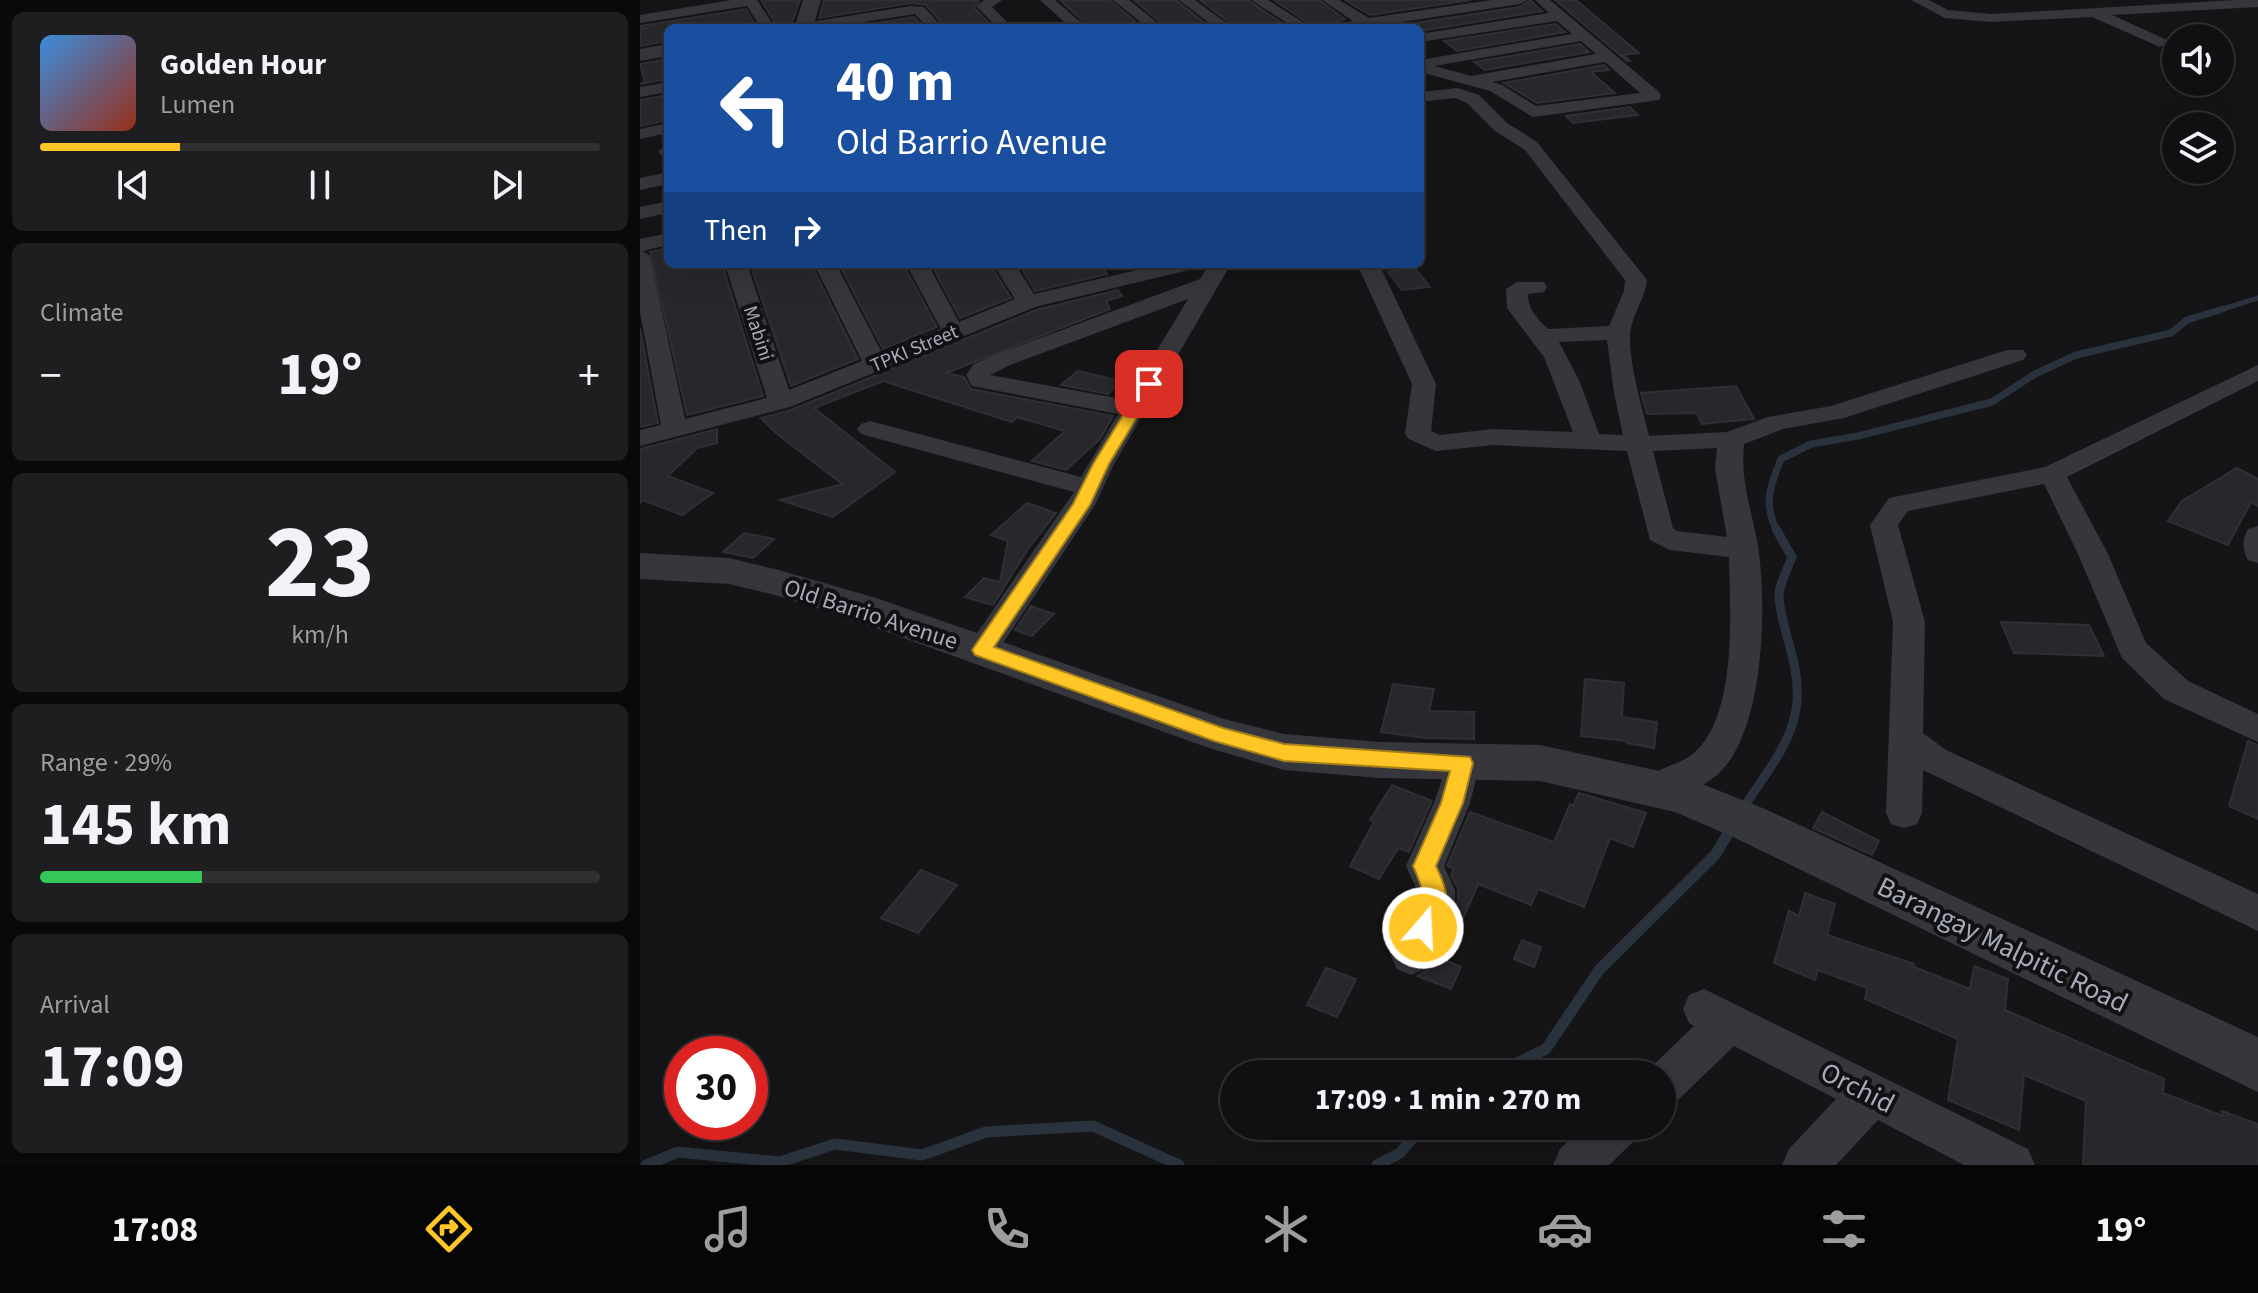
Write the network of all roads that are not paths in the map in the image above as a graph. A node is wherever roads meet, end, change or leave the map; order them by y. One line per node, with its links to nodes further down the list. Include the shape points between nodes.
1 (753, 0): 15 (street); 22 (street)
2 (995, 0): 26 (street, via 983,6)
3 (1047, 0): 27 (street)
4 (1120, 0): 28 (street)
5 (1186, 0): 29 (street)
6 (1258, 0): 30 (street)
7 (1329, 0): 19 (street)
8 (1397, 0): 17 (street)
9 (1520, 0): 13 (street)
10 (1542, 0): 18 (street)
11 (1918, 0): 16 (street, via 1936,11 1965,17)
12 (815, 2): 23 (street)
13 (1486, 2): 17 (street)
14 (2258, 3): 16 (street)
15 (691, 11): 20 (street); 21 (street)
16 (2096, 13): 34 (street)
17 (1424, 14): 19 (street)
18 (1560, 16): 32 (street); 33 (street)
19 (1367, 23): 31 (street)
20 (671, 24)
21 (699, 24)
22 (766, 24)
23 (802, 24)
24 (820, 24): 25 (street, via 911,10 919,10)
25 (933, 24)
26 (1002, 24)
27 (1075, 24)
28 (1152, 24)
29 (1220, 24)
30 (1298, 24)
31 (1360, 24)
32 (1584, 36): 35 (street); 36 (street)
33 (1424, 37)
34 (2160, 42)
35 (1608, 57): 38 (street); 38 (street, via 1653,96 1533,112)
36 (1424, 64)
37 (1424, 66): 38 (street)
38 (1475, 80)
39 (664, 88): 40 (street)
40 (640, 92)
41 (1424, 97): 61 (street, via 1457,93 1473,99 1501,127 1531,146 1566,187 1636,280)
42 (664, 129): 43 (street)
43 (640, 134)
44 (664, 179): 45 (street)
45 (640, 184)
46 (664, 208): 47 (street)
47 (640, 213)
48 (664, 240): 49 (street)
49 (640, 245)
50 (640, 256): 69 (street)
51 (737, 268): 66 (street, Mabini)
52 (827, 268): 64 (street)
53 (919, 268): 60 (street)
54 (1007, 268): 59 (street)
55 (1173, 268): 59 (street, TPKI Street)
56 (1370, 268): 72 (street, via 1424,384 1418,434 1436,443 1493,437)
57 (1215, 274): 67 (street); 67 (street, via 1002,360 978,375 981,381)
58 (1536, 287): 62 (street, via 1517,289 1516,295 1523,320)
59 (1028, 302): 60 (street, TPKI Street)
60 (953, 331): 64 (street, TPKI Street)
61 (1618, 333): 62 (street); 73 (street)
62 (1541, 336): 72 (street, via 1550,346)
63 (2015, 355): 71 (street, via 1835,413 1777,422)
64 (876, 364): 66 (street, TPKI Street)
65 (2258, 372): 74 (street)
66 (781, 402): 69 (street, TPKI Street)
67 (1134, 409): 75 (street)
68 (870, 429): 75 (street)
69 (675, 431): 70 (street, TPKI Street)
70 (640, 438)
71 (1731, 440): 73 (street); 77 (street, via 1728,469)
72 (1589, 441): 73 (street)
73 (1640, 444): 77 (street, via 1660,533 1670,540)
74 (2052, 474): 81 (street, via 2133,650 2176,690); 82 (street, via 1899,504 1891,512 1884,525 1909,622)
75 (1088, 487): 80 (street)
76 (2258, 536): 78 (street)
77 (1744, 549): 84 (street, via 1743,665 1736,705 1708,762)
78 (2258, 553)
79 (640, 566): 80 (street, Old Barrio Avenue, via 729,571 779,583)
80 (982, 650): 83 (street, Old Barrio Avenue, via 1221,735 1284,752)
81 (2258, 729)
82 (1908, 741): 85 (street); 87 (street, via 1934,760)
83 (1463, 763): 84 (street, Old Barrio Avenue, via 1540,763); 88 (street, via 1425,866 1436,901)
84 (1669, 792): 86 (street, Old Barrio Avenue)
85 (1904, 813)
86 (1749, 823): 89 (street, Barangay Malpitic Road)
87 (2258, 913)
88 (1411, 956)
89 (2258, 1065)
90 (1676, 1066): 91 (street, Orchid, via 1717,1015)
91 (1872, 1094): 94 (street); 95 (street, Orchid)
92 (1602, 1140): 93 (street)
93 (1576, 1165)
94 (1805, 1165)
95 (2012, 1165)

